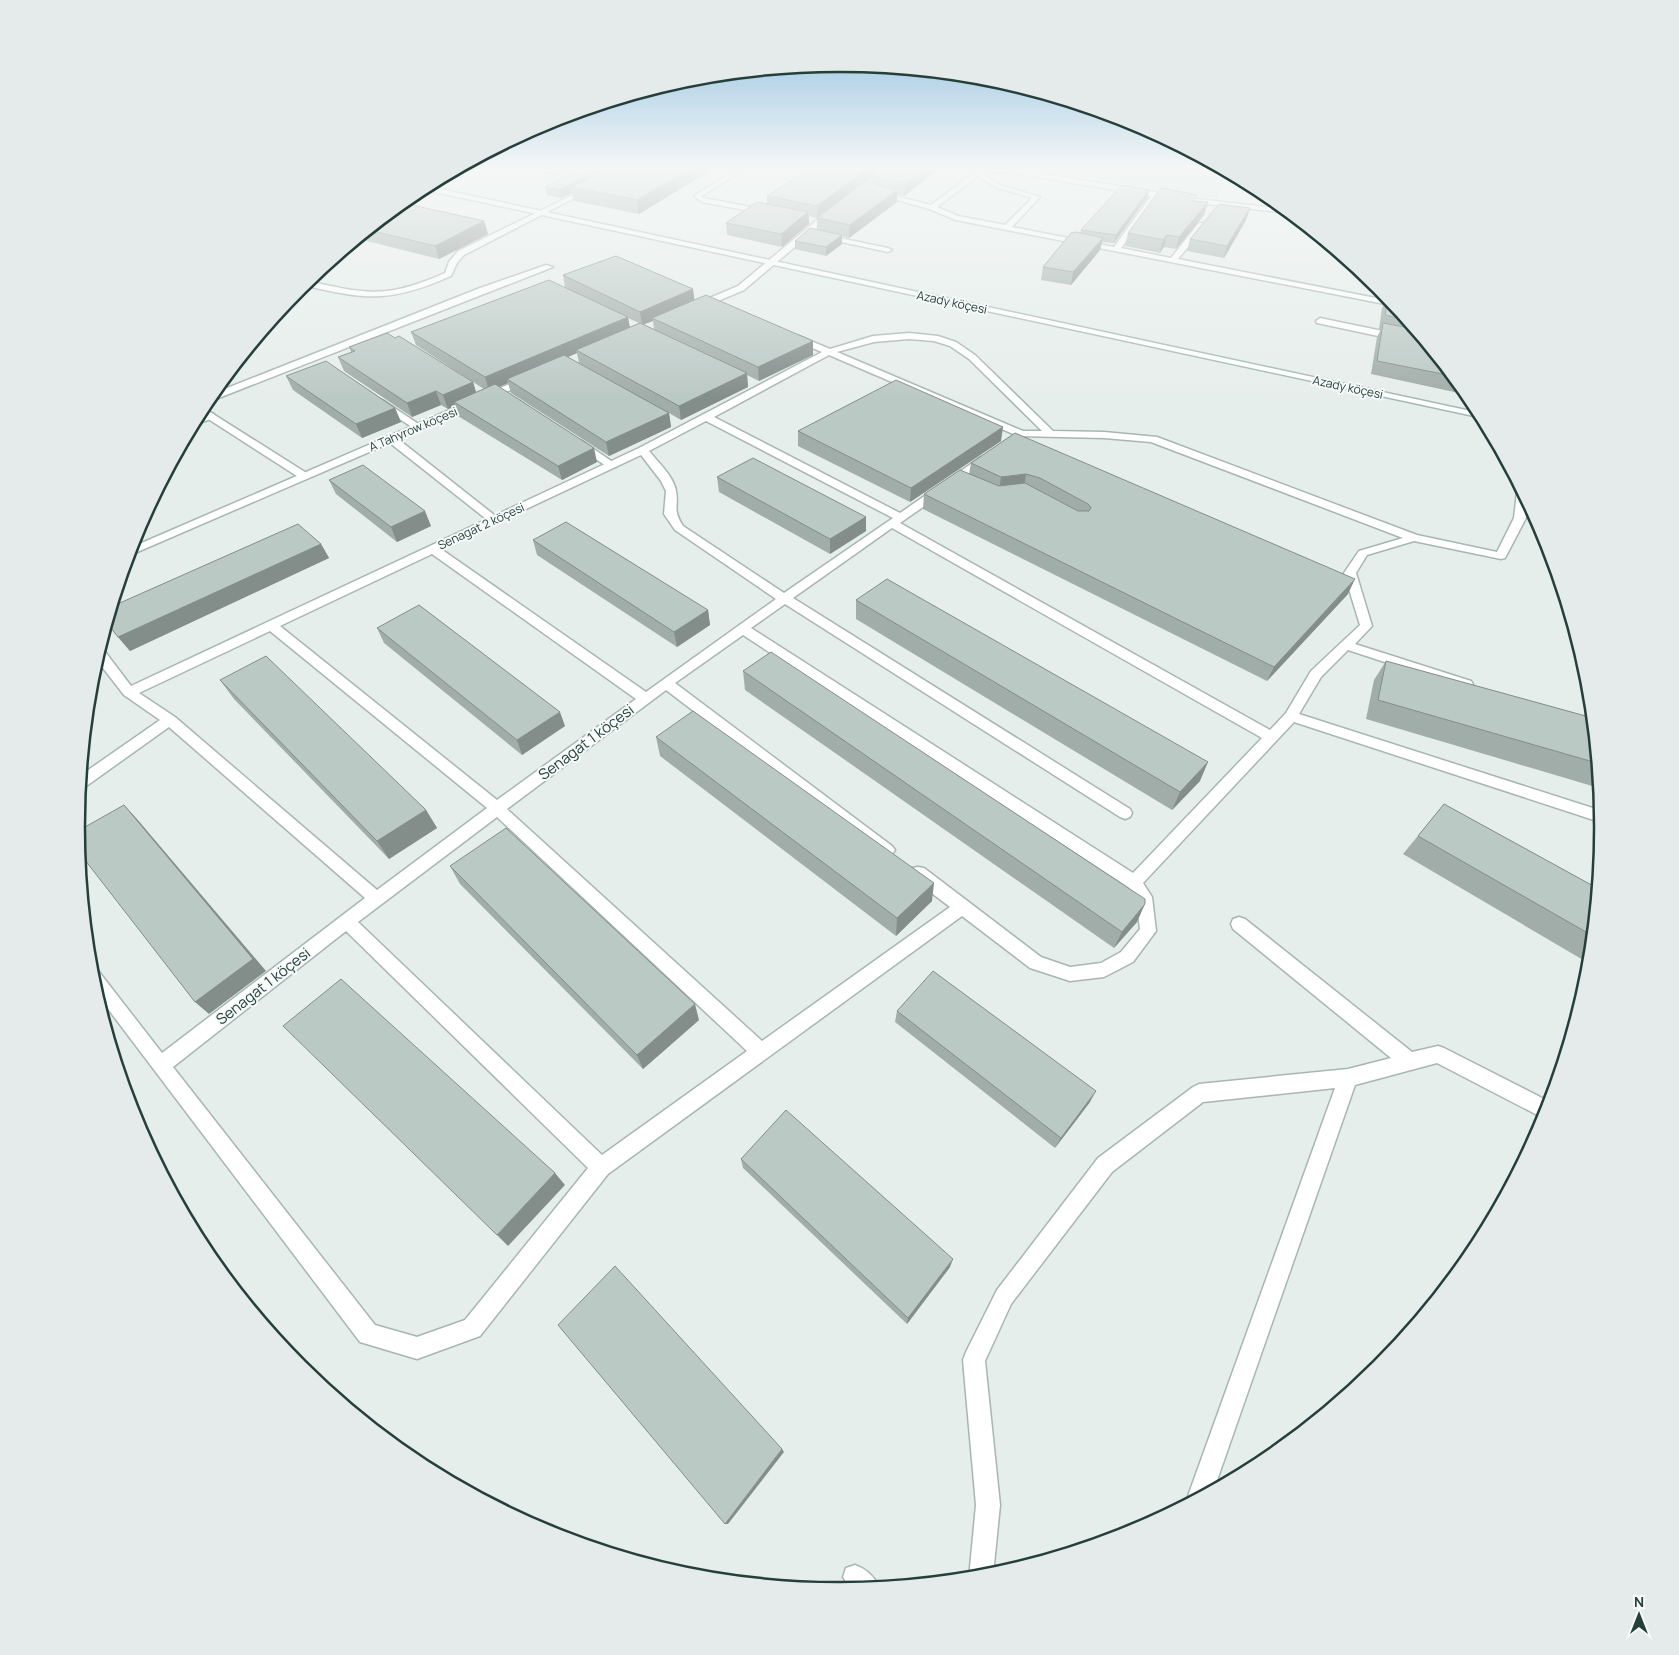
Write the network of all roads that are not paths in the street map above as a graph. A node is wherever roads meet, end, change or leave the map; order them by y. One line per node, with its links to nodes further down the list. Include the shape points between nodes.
1 (479, 244): 15 (main road, via 461,253 448,274 425,285 366,294)
2 (685, 244): 11 (main road, Azady köçesi)
3 (793, 244): 11 (main road)
4 (862, 244): 9 (main road)
5 (1091, 244): 8 (main road)
6 (1119, 244): 8 (main road)
7 (1186, 244): 10 (main road)
8 (1116, 249): 10 (main road)
9 (888, 250)
10 (1173, 260): 17 (main road)
11 (772, 263): 16 (main road, via 741,288); 28 (main road, Azady köçesi)
12 (549, 267): 13 (main road)
13 (526, 275): 14 (main road); 25 (main road, via 318,360)
14 (535, 279)
15 (316, 285)
16 (709, 301): 18 (main road); 19 (main road)
17 (1380, 301)
18 (726, 309)
19 (685, 312)
20 (1320, 321): 22 (main road)
21 (786, 334): 23 (main road)
22 (1406, 339)
23 (829, 352): 30 (main road, Senagat 2 köçesi, via 758,386); 33 (main road, Senagat 2 köçesi, via 873,339 909,336 936,338 953,344 972,357); 34 (main road)
24 (542, 374): 32 (main road, A Tahyrow köçesi, via 503,395 484,394)
25 (222, 394)
26 (370, 395): 32 (main road)
27 (208, 414): 29 (main road)
28 (1471, 414)
29 (211, 416): 31 (main road); 39 (main road)
30 (707, 417): 37 (main road, Senagat 2 köçesi, via 681,426); 44 (main road)
31 (206, 418)
32 (418, 427): 35 (main road, A Tahyrow köçesi)
33 (1049, 433): 34 (main road); 45 (main road, via 1153,440)
34 (1022, 434): 40 (main road, Senagat 1 köçesi)
35 (391, 439): 39 (main road, A Tahyrow köçesi); 43 (main road)
36 (572, 439): 38 (main road)
37 (643, 450): 38 (main road, Senagat 2 köçesi); 48 (main road, via 666,480 671,491 670,514 679,528)
38 (612, 465): 43 (main road, Senagat 2 köçesi)
39 (304, 476): 46 (main road, A Tahyrow köçesi)
40 (957, 478): 41 (main road); 44 (main road, Senagat 1 köçesi)
41 (973, 485)
42 (1521, 503): 45 (main road, via 1520,518 1501,556)
43 (494, 520): 47 (main road, Senagat 2 köçesi)
44 (896, 520): 48 (main road, Senagat 1 köçesi); 59 (main road)
45 (1414, 538): 51 (main road, via 1363,553 1350,573 1366,626)
46 (139, 548)
47 (433, 549): 49 (main road, Senagat 2 köçesi); 56 (main road)
48 (785, 599): 50 (main road, Senagat 1 köçesi); 62 (main road)
49 (271, 625): 55 (main road, Senagat 2 köçesi); 61 (main road)
50 (744, 629): 53 (main road, Senagat 1 köçesi); 64 (main road)
51 (1346, 645): 54 (main road); 57 (main road, via 1316,674)
52 (104, 659): 55 (main road)
53 (666, 683): 56 (main road, Senagat 1 köçesi); 66 (main road)
54 (1479, 688)
55 (129, 692): 58 (main road)
56 (645, 698): 61 (main road, Senagat 1 köçesi)
57 (1291, 716): 59 (main road); 63 (main road)
58 (170, 720): 60 (main road); 65 (main road)
59 (1271, 737): 64 (main road)
60 (86, 779)
61 (497, 808): 65 (main road, Senagat 1 köçesi); 70 (main road)
62 (1125, 813)
63 (1594, 814)
64 (1134, 882): 66 (main road, via 1144,897 1148,931 1127,957 1104,970 1070,974 1036,963)
65 (376, 898): 67 (main road, Senagat 1 köçesi)
66 (962, 907): 70 (main road)
67 (346, 921): 72 (main road, Senagat 1 köçesi); 75 (main road)
68 (1238, 924): 71 (main road)
69 (102, 988): 72 (main road)
70 (760, 1052): 75 (main road)
71 (1410, 1062): 73 (main road); 74 (main road, via 1438,1054)
72 (161, 1065): 75 (main road, via 368,1334 417,1348 472,1328)
73 (1348, 1078): 76 (main road); 77 (main road, via 1199,1093 1105,1165 1004,1297 974,1360 988,1506)
74 (1540, 1107)
75 (601, 1167)
76 (1203, 1489)
77 (982, 1569)

